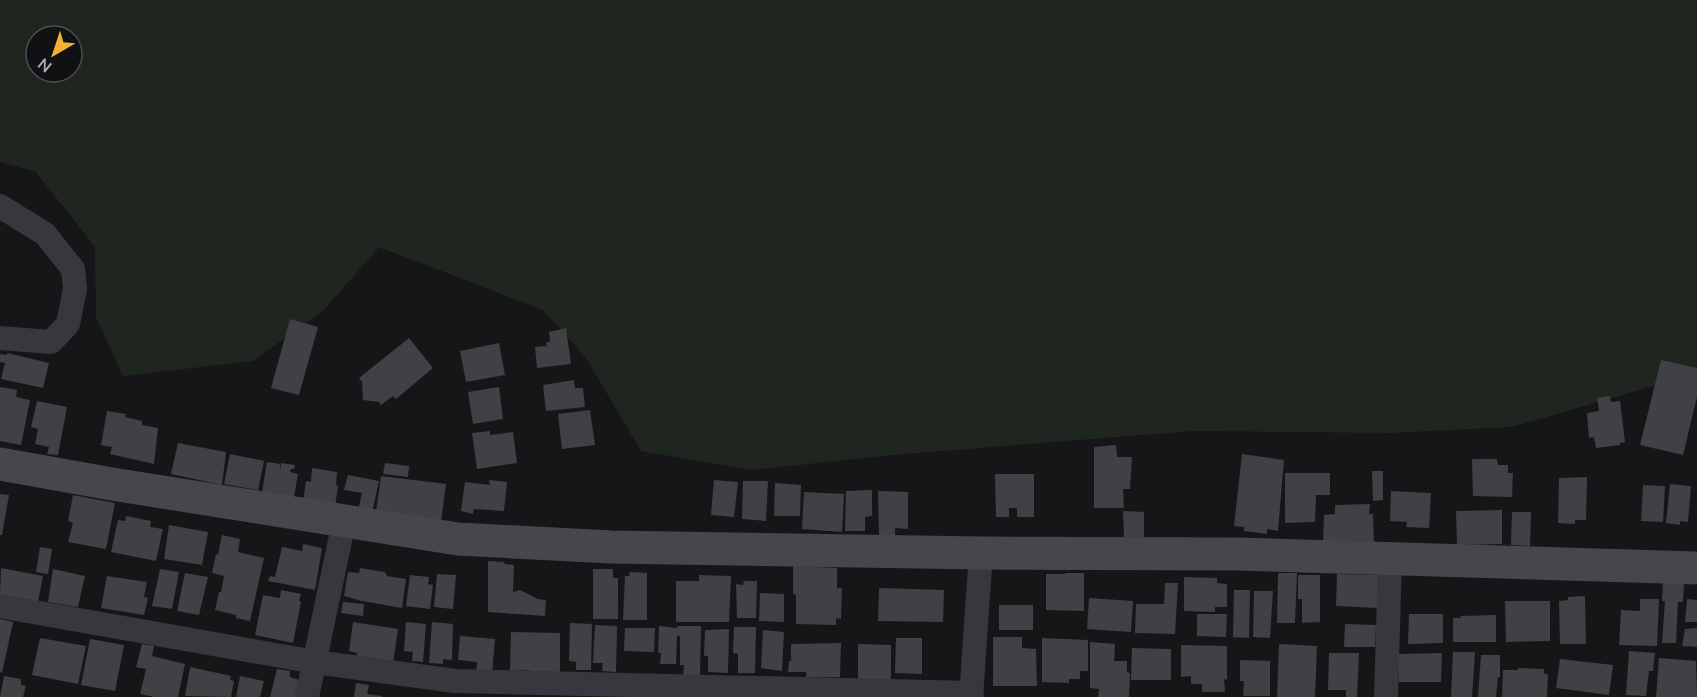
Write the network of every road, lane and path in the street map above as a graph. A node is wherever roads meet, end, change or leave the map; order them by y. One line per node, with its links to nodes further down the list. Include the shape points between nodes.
1 (0, 206): 2 (street, via 45,234 73,269 75,289 68,324 51,342)
2 (0, 338)
3 (0, 464): 4 (street)
4 (344, 522): 5 (street, via 458,539 610,547); 9 (street)
5 (981, 553): 6 (street); 10 (street)
6 (1390, 559): 7 (street); 12 (street)
7 (1697, 568)
8 (0, 606): 9 (street)
9 (315, 662): 10 (street, via 455,681); 11 (street)
10 (972, 695)
11 (307, 697)
12 (1386, 697)

